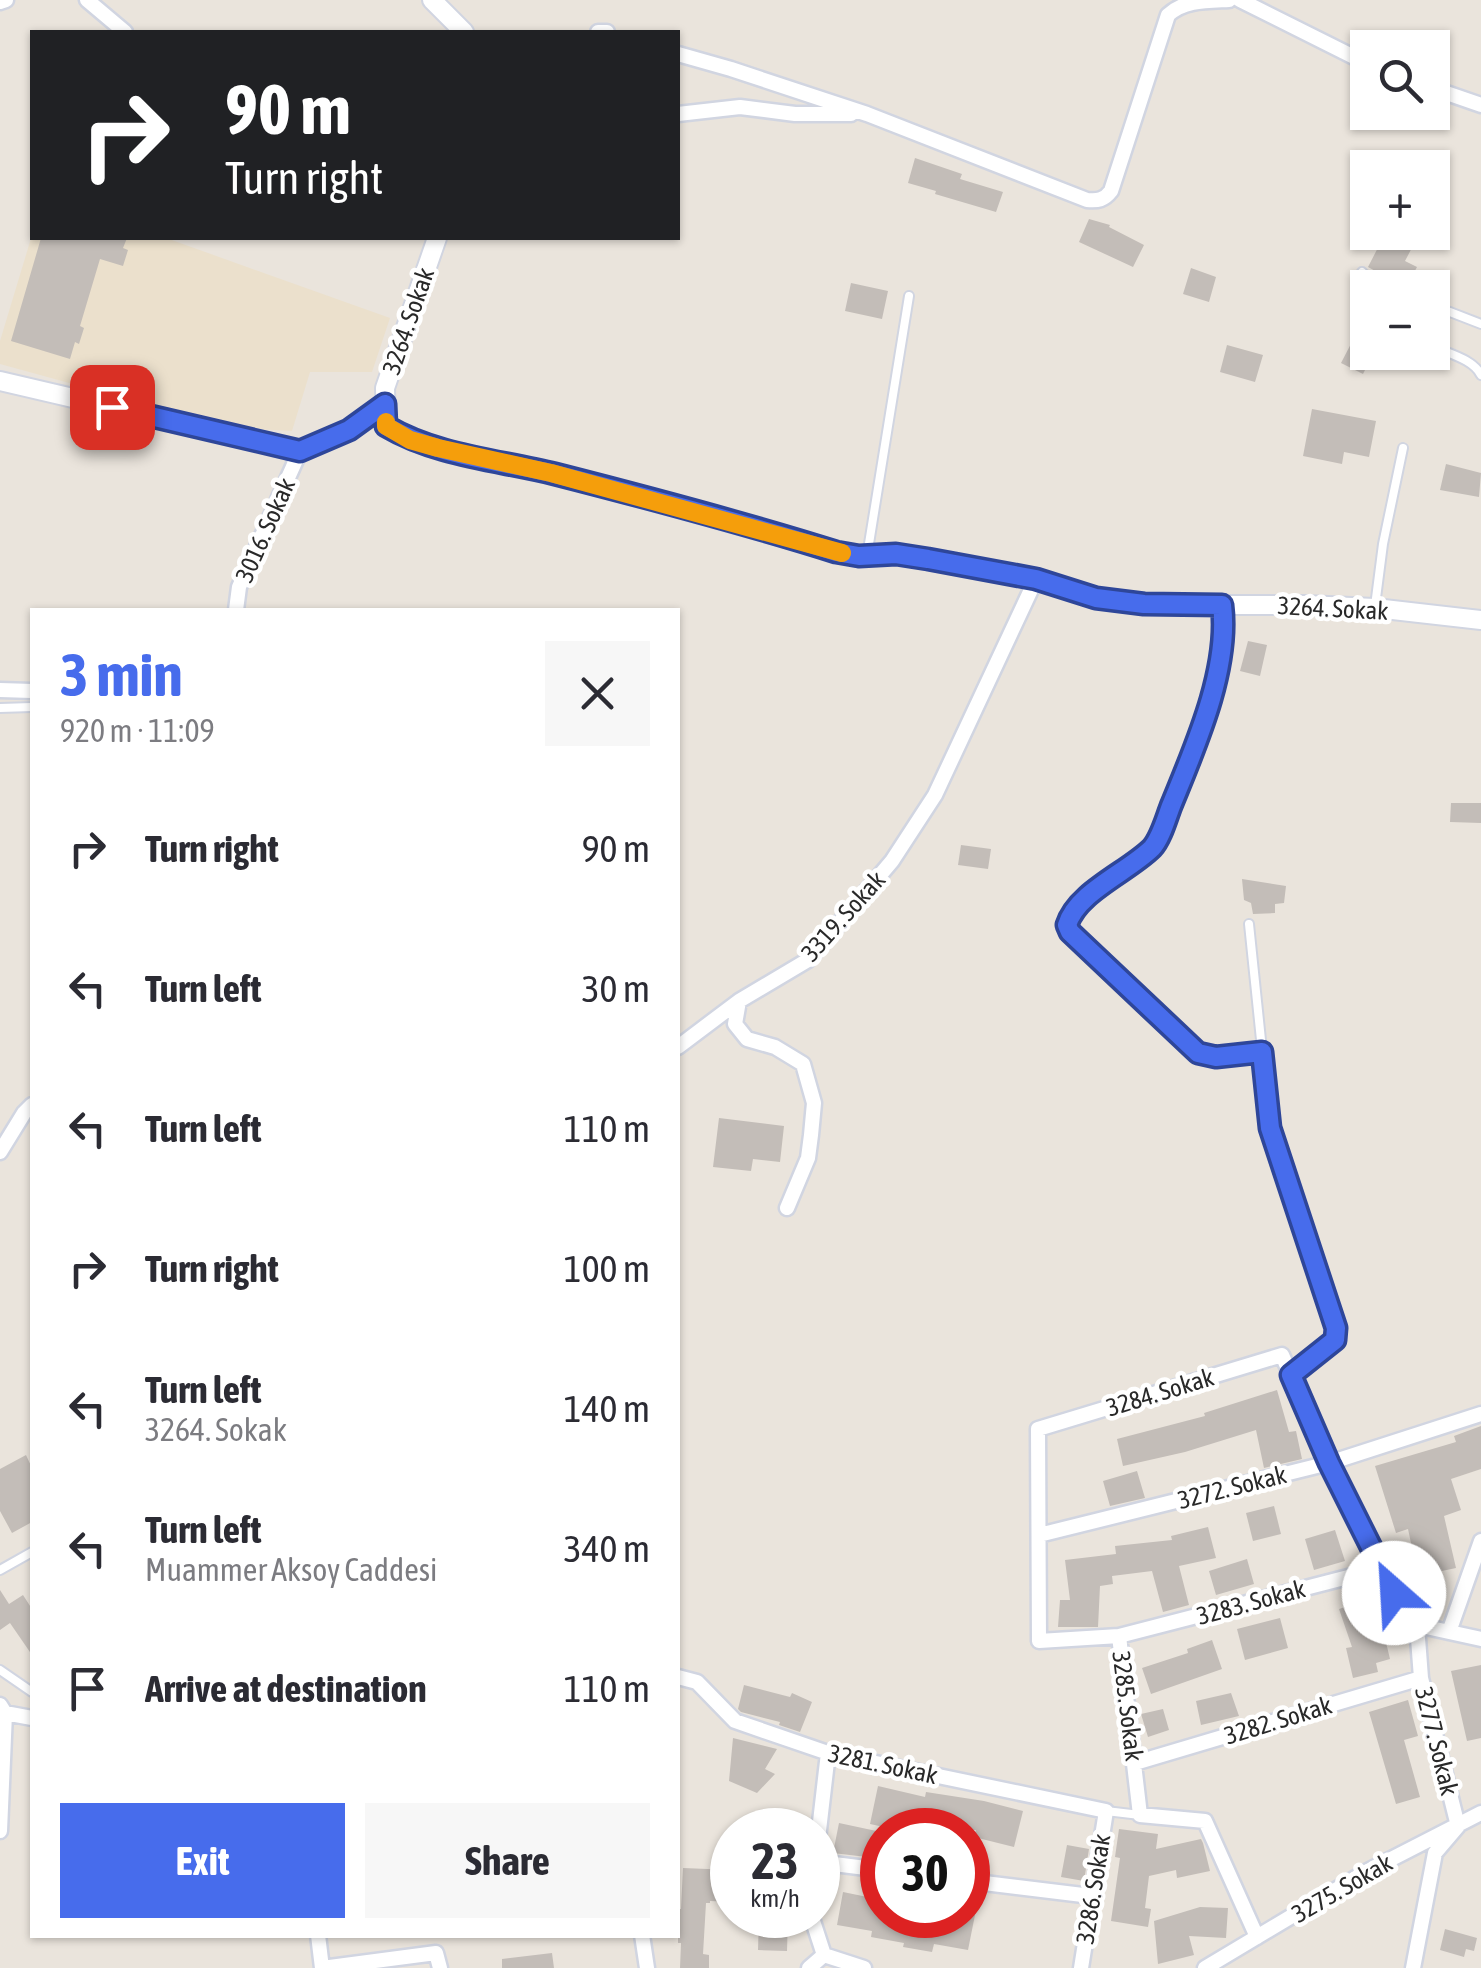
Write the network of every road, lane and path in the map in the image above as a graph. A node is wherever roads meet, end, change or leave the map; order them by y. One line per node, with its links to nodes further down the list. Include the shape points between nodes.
1 (87, 0): 5 (street)
2 (432, 0): 6 (street)
3 (1229, 0): 12 (street, via 1176,6 1168,15 1111,191 1098,201)
4 (1240, 0): 8 (street)
5 (123, 30)
6 (462, 30)
7 (680, 55): 12 (street)
8 (1350, 55)
9 (1450, 94): 10 (street)
10 (1481, 105)
11 (680, 114): 12 (street, via 740,107)
12 (868, 114)
13 (436, 240): 20 (street, 3264. Sokak)
14 (909, 296): 23 (lane)
15 (1450, 312): 16 (lane)
16 (1481, 324)
17 (1450, 354): 18 (lane)
18 (1481, 375)
19 (0, 381): 22 (street)
20 (385, 404): 22 (street, via 349,430); 23 (street, 3264. Sokak, via 386,426 410,440)
21 (1403, 448): 27 (lane)
22 (300, 451): 26 (street, 3016. Sokak, via 238,588)
23 (867, 556): 24 (street, 3264. Sokak, via 896,554)
24 (1036, 579): 25 (street, 3264. Sokak, via 1096,598); 34 (street, 3319. Sokak, via 935,794 892,861 808,960)
25 (1222, 605): 27 (street, 3264. Sokak); 36 (lane, via 1203,729 1154,846 1094,893 1067,925 1198,1053)
26 (236, 608)
27 (1374, 608): 28 (street, 3264. Sokak)
28 (1481, 620)
29 (0, 690): 30 (street)
30 (30, 691)
31 (30, 707): 32 (lane)
32 (0, 708)
33 (1249, 924): 36 (lane)
34 (739, 1001): 35 (street, 3319. Sokak); 39 (street, via 735,1024 747,1039 802,1064 814,1103 808,1158)
35 (680, 1045)
36 (1262, 1052): 41 (lane, via 1270,1128 1336,1328 1335,1340)
37 (30, 1107): 38 (street)
38 (0, 1152)
39 (788, 1208)
40 (1282, 1355): 41 (street, 3277. Sokak); 43 (street, 3284. Sokak)
41 (1291, 1375): 44 (street, 3277. Sokak)
42 (1481, 1414): 44 (street, 3272. Sokak)
43 (1038, 1429): 45 (street, 3285. Sokak)
44 (1329, 1463): 45 (street, 3272. Sokak); 48 (street, 3277. Sokak)
45 (1039, 1535): 52 (street, 3285. Sokak, via 1039,1642)
46 (1481, 1540): 51 (street)
47 (30, 1553): 49 (lane)
48 (1382, 1568): 50 (street, 3277. Sokak); 52 (street, 3283. Sokak)
49 (0, 1570)
50 (1417, 1625): 51 (street); 56 (street, 3277. Sokak)
51 (1449, 1632): 53 (street)
52 (1119, 1636): 61 (street, 3285. Sokak)
53 (1481, 1639)
54 (0, 1670): 57 (lane)
55 (680, 1678): 60 (street, 3281. Sokak, via 697,1682 734,1721)
56 (1422, 1678): 61 (street, 3282. Sokak); 66 (street, 3277. Sokak)
57 (30, 1691)
58 (2, 1709): 59 (street); 67 (street)
59 (30, 1717)
60 (828, 1753): 62 (street); 63 (street, 3281. Sokak)
61 (1135, 1763): 65 (street, 3285. Sokak)
62 (822, 1808)
63 (1106, 1811): 65 (lane); 69 (street, 3286. Sokak)
64 (1481, 1813): 66 (street, 3275. Sokak)
65 (1140, 1816): 70 (street, via 1205,1821)
66 (1458, 1826): 70 (street, 3275. Sokak); 82 (street, 3277. Sokak, via 1435,1854)
67 (0, 1832)
68 (990, 1884): 69 (street)
69 (1092, 1896): 80 (street, 3286. Sokak)
70 (1257, 1937): 81 (street, 3275. Sokak)
71 (318, 1938): 76 (street)
72 (642, 1938): 77 (street)
73 (818, 1938): 74 (street)
74 (824, 1955): 78 (street); 79 (street)
75 (438, 1960): 76 (street)
76 (322, 1968)
77 (646, 1968)
78 (808, 1968)
79 (864, 1968)
80 (1081, 1968)
81 (1206, 1968)
82 (1413, 1968)

